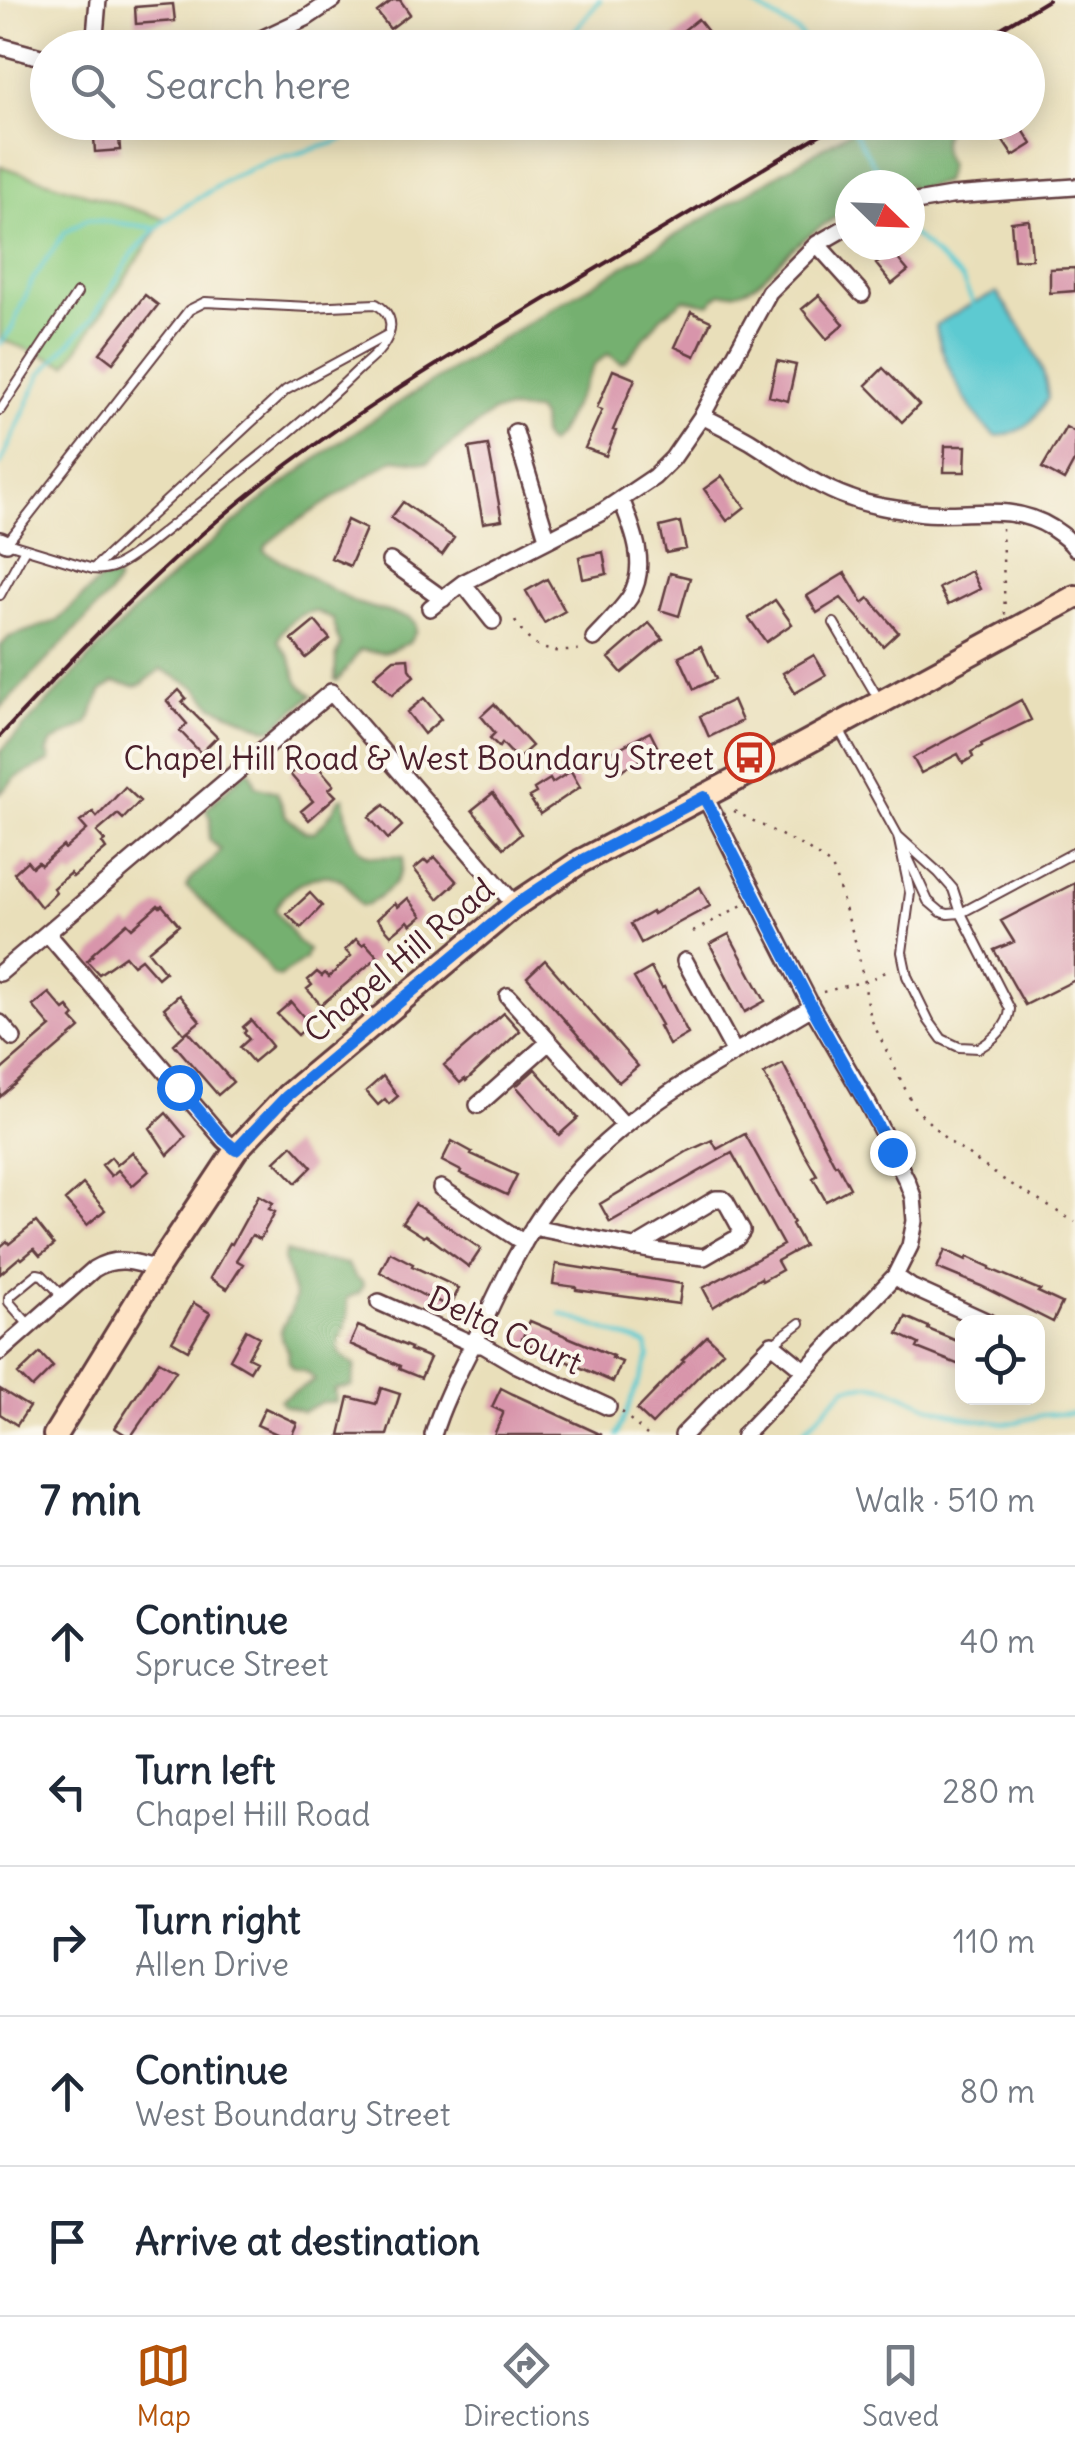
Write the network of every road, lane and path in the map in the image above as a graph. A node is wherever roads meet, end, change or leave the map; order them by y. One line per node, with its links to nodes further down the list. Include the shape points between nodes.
1 (98, 0): 3 (street)
2 (333, 0): 4 (street)
3 (96, 30)
4 (280, 30)
5 (0, 46): 6 (street)
6 (30, 54)
7 (1075, 187): 8 (street)
8 (925, 200)
9 (835, 233): 10 (street)
10 (817, 244): 12 (street); 15 (street, via 769,292)
11 (77, 293): 14 (lane)
12 (862, 294)
13 (390, 334): 21 (lane, via 388,314 370,304 194,305); 24 (lane, via 286,390); 24 (lane, via 330,399 146,546 110,569)
14 (0, 410)
15 (702, 416): 17 (street, via 673,458); 18 (street, via 848,497 924,514)
16 (515, 432): 19 (street)
17 (621, 499): 19 (street); 32 (street, via 636,534 637,582)
18 (1002, 512): 20 (street, via 1032,518); 28 (path)
19 (548, 538): 25 (street)
20 (1073, 539)
21 (3, 541): 22 (lane)
22 (25, 549): 24 (lane); 26 (lane)
23 (390, 562): 25 (street, via 436,603)
24 (93, 569)
25 (464, 582): 29 (street)
26 (0, 596)
27 (1075, 596): 33 (main road, Chapel Hill Road)
28 (1005, 620)
29 (493, 621)
30 (515, 622): 32 (path, via 532,644 554,652 585,648)
31 (834, 623): 33 (lane)
32 (594, 638)
33 (880, 702): 34 (main road, Chapel Hill Road)
34 (837, 725): 35 (main road, Chapel Hill Road); 37 (lane)
35 (704, 797): 40 (main road, Chapel Hill Road, via 581,861); 50 (street)
36 (734, 811): 47 (path, via 832,866)
37 (898, 836): 41 (lane, via 947,880); 41 (lane, via 928,901 941,912); 41 (lane, via 910,893 902,952 907,976 942,1039 979,1048 1000,1031 1010,1010)
38 (1075, 852): 41 (lane)
39 (744, 904): 42 (path)
40 (515, 905): 43 (street, via 331,692); 57 (main road, Chapel Hill Road, via 286,1097)
41 (960, 912)
42 (693, 932)
43 (47, 933): 46 (street); 57 (street)
44 (685, 961): 54 (street)
45 (896, 967): 47 (path)
46 (0, 973)
47 (863, 982): 48 (path); 59 (path, via 884,1046 930,1126)
48 (823, 992)
49 (508, 996): 53 (street)
50 (812, 1007): 54 (street); 64 (street, via 913,1197 913,1236)
51 (0, 1023): 52 (street)
52 (13, 1038)
53 (549, 1042): 55 (street); 56 (street)
54 (734, 1051): 56 (street)
55 (478, 1105)
56 (625, 1126): 60 (street, via 575,1172)
57 (236, 1150): 63 (main road, Chapel Hill Road)
58 (440, 1188): 61 (street)
59 (1075, 1222)
60 (533, 1228): 61 (street); 62 (street)
61 (524, 1242): 70 (street)
62 (634, 1248): 62 (street, via 704,1257 741,1229 716,1198)
63 (157, 1269): 65 (street, via 105,1262); 75 (main road, Chapel Hill Road)
64 (894, 1276): 67 (street); 73 (street)
65 (63, 1296): 69 (street); 69 (lane, via 38,1274 9,1297)
66 (379, 1302): 70 (street, Delta Court)
67 (973, 1315)
68 (800, 1323): 71 (lane)
69 (30, 1326): 72 (street)
70 (473, 1344): 74 (street, Delta Court); 76 (street)
71 (772, 1344): 73 (street); 78 (street)
72 (0, 1352)
73 (804, 1370): 79 (street)
74 (608, 1407): 77 (path, via 614,1404)
75 (56, 1435)
76 (433, 1435)
77 (647, 1435)
78 (683, 1435)
79 (744, 1435)

